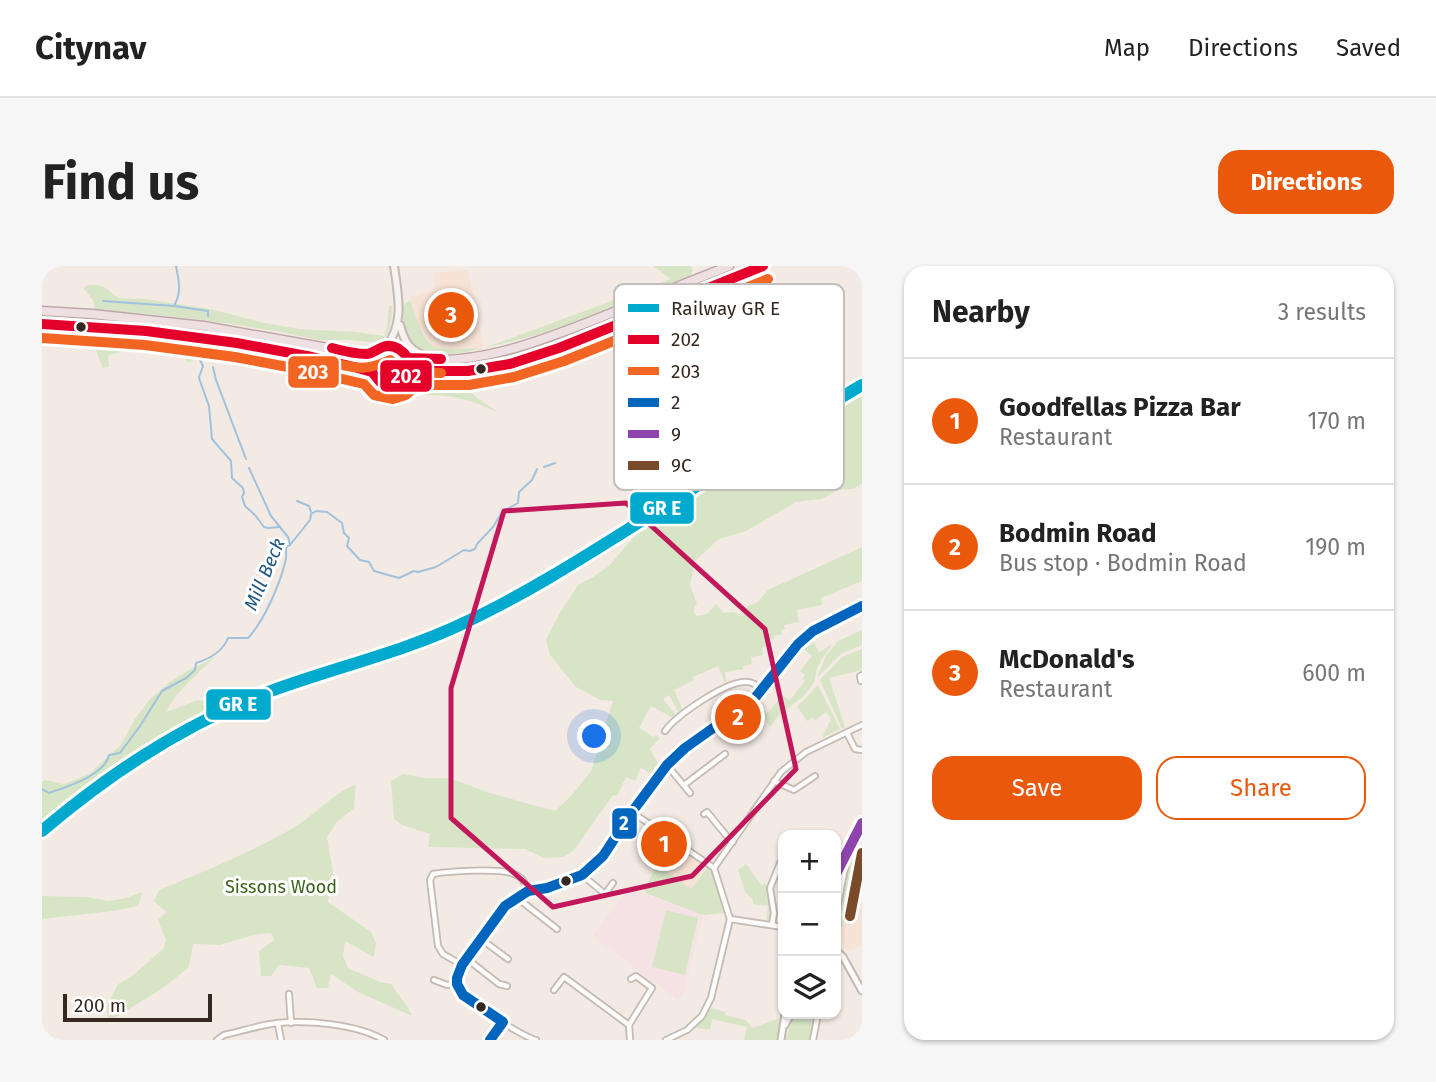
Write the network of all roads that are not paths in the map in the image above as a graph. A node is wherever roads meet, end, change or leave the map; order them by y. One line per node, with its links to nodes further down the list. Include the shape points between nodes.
1 (394, 266): 8 (main road)
2 (729, 266): 4 (highway)
3 (762, 266): 5 (highway)
4 (684, 284)
5 (717, 284)
6 (42, 311): 13 (highway, via 204,326)
7 (614, 312): 15 (highway, via 514,349)
8 (398, 319): 11 (main road); 15 (main road, via 403,339 414,352)
9 (42, 324): 16 (highway, via 237,343)
10 (614, 326): 17 (highway, via 510,364)
11 (396, 330): 12 (main road); 14 (main road)
12 (386, 346): 13 (highway); 14 (highway, via 396,347)
13 (375, 353): 16 (highway)
14 (406, 356): 15 (highway); 17 (highway)
15 (434, 360)
16 (372, 372): 17 (highway, via 388,385)
17 (406, 376)
18 (862, 606): 21 (street, via 807,636)
19 (862, 675): 20 (street)
20 (861, 681)
21 (762, 690): 23 (street, via 748,682 721,688); 27 (street)
22 (862, 725): 24 (street)
23 (665, 731)
24 (847, 733): 25 (street, via 855,749); 29 (street, via 806,752)
25 (862, 750)
26 (725, 754): 30 (street)
27 (667, 765): 30 (street); 32 (street)
28 (815, 776): 29 (street, via 794,790)
29 (774, 781): 35 (street)
30 (684, 785): 31 (street)
31 (690, 793)
32 (632, 812): 38 (street); 40 (street, via 603,856)
33 (704, 814): 35 (street, via 707,811)
34 (862, 823): 36 (street)
35 (733, 842): 38 (street)
36 (848, 850): 37 (street); 43 (street)
37 (841, 864)
38 (714, 868): 45 (street)
39 (778, 868): 46 (street, via 770,888)
40 (582, 875): 41 (street, via 605,894); 42 (street)
41 (613, 883)
42 (528, 891): 44 (street); 53 (street, via 523,879 512,873 433,874 438,946)
43 (840, 893)
44 (516, 897): 48 (street); 49 (street)
45 (730, 919): 46 (street); 75 (street, via 711,998 702,1016)
46 (772, 925): 47 (street)
47 (778, 926)
48 (557, 929)
49 (481, 939): 51 (street); 52 (street)
50 (841, 956): 59 (street)
51 (467, 959): 53 (street); 57 (street)
52 (508, 959)
53 (462, 965): 56 (street)
54 (631, 979): 67 (street, via 636,976 652,988)
55 (434, 980): 56 (street)
56 (457, 984): 64 (street, via 468,999)
57 (507, 986)
58 (554, 990): 67 (street, via 564,977)
59 (862, 991)
60 (289, 995): 66 (street)
61 (785, 1019): 68 (street)
62 (788, 1019): 68 (street)
63 (817, 1019): 77 (street)
64 (503, 1022): 72 (street); 73 (street)
65 (278, 1023): 66 (street); 69 (street); 70 (street)
66 (291, 1023): 71 (street, via 333,1023)
67 (629, 1025): 74 (street)
68 (784, 1028): 76 (street)
69 (217, 1040)
70 (281, 1040)
71 (384, 1040)
72 (490, 1040)
73 (536, 1040)
74 (630, 1040)
75 (666, 1040)
76 (781, 1040)
77 (813, 1040)

